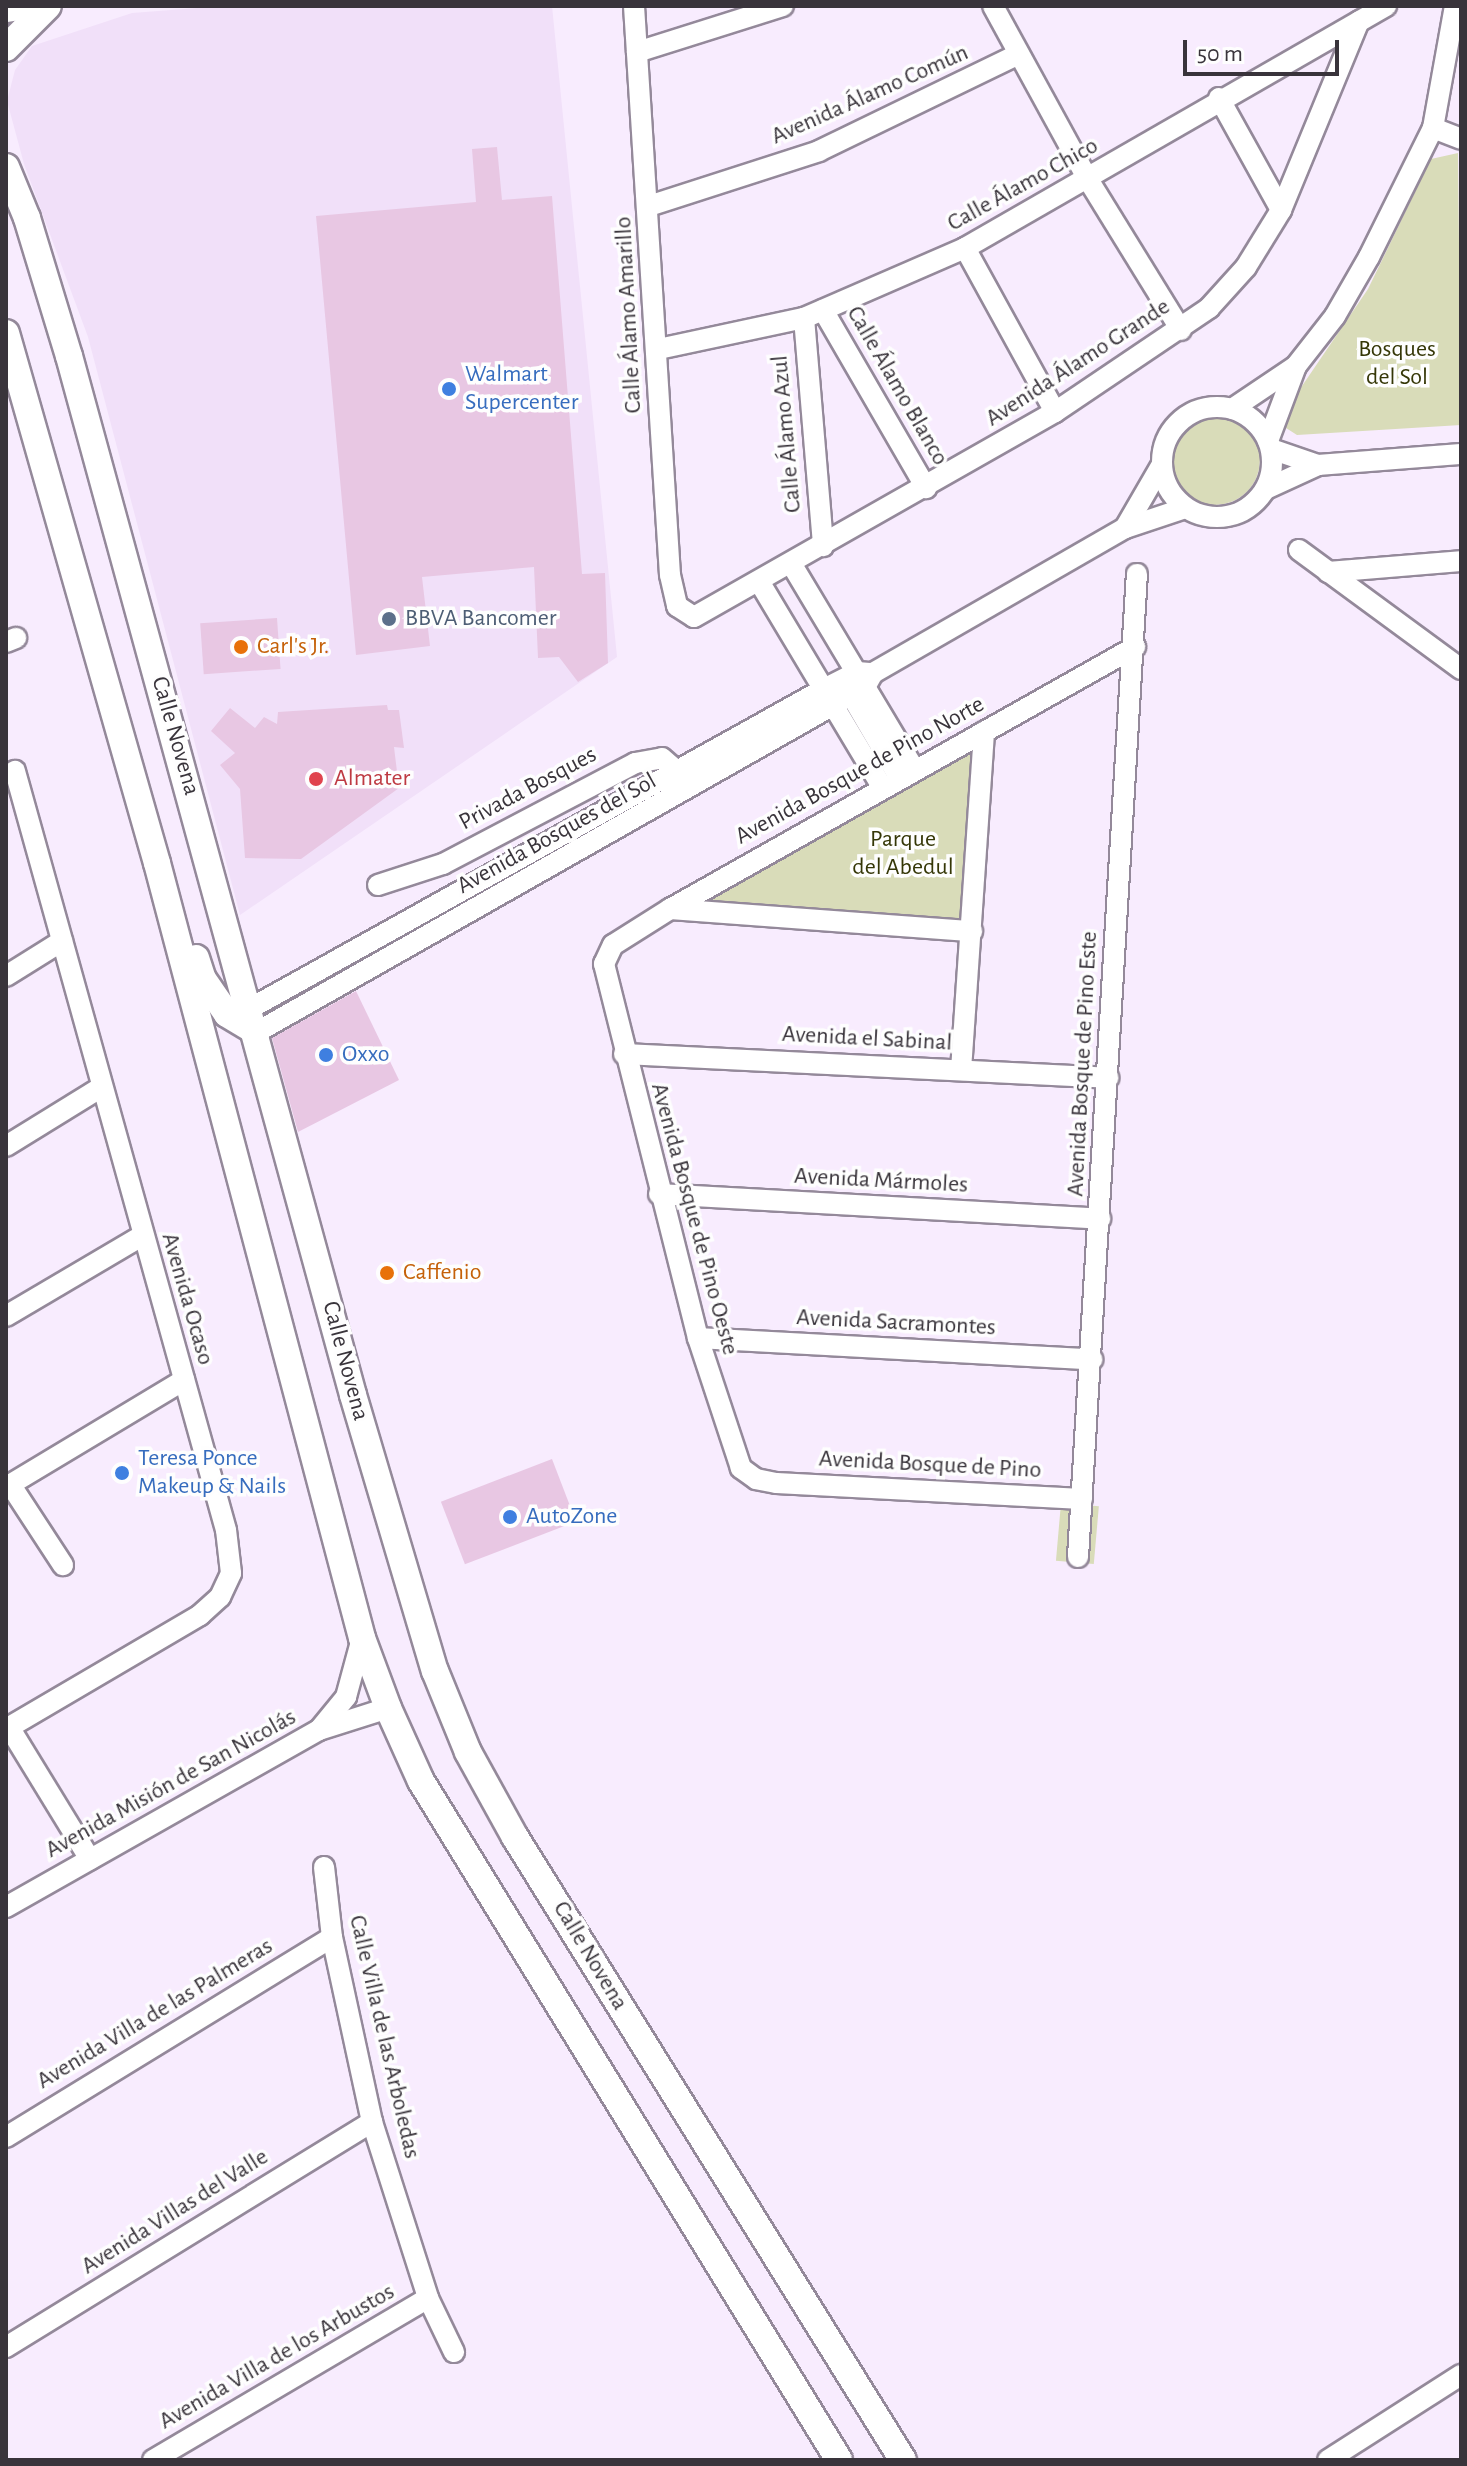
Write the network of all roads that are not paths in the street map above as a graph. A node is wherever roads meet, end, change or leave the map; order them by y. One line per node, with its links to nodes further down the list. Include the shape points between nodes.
1 (45, 6): 7 (street); 9 (main road)
2 (634, 6): 10 (street, Calle Álamo Amarillo)
3 (783, 6): 10 (street)
4 (993, 6): 11 (street)
5 (1386, 6): 8 (street, Calle Álamo Chico)
6 (1455, 6): 13 (street)
7 (6, 12)
8 (1359, 21): 12 (street, Calle Álamo Chico); 18 (street, Avenida Álamo Grande)
9 (6, 48)
10 (637, 52): 17 (street, Calle Álamo Amarillo)
11 (1019, 54): 16 (street); 17 (street, Avenida Álamo Común, via 819,151)
12 (1219, 98): 16 (street, Calle Álamo Chico); 18 (street)
13 (1433, 128): 14 (street); 25 (street, via 1369,257 1335,316)
14 (1461, 139)
15 (6, 167): 60 (main road, Calle Novena, via 69,356)
16 (1089, 181): 19 (street, Calle Álamo Chico); 22 (street)
17 (649, 206): 24 (street, Calle Álamo Amarillo)
18 (1281, 210): 22 (street, Avenida Álamo Grande, via 1230,288)
19 (965, 248): 20 (street, Calle Álamo Chico); 27 (street)
20 (823, 310): 21 (street, Calle Álamo Chico); 32 (street, Calle Álamo Blanco)
21 (804, 318): 24 (street, Calle Álamo Chico); 36 (street, Calle Álamo Azul)
22 (1181, 330): 27 (street, Avenida Álamo Grande)
23 (6, 333): 53 (main road)
24 (659, 349): 43 (street, Calle Álamo Amarillo, via 670,575 674,599)
25 (1296, 366): 26 (street); 28 (street)
26 (1232, 409): 28 (street, via 1247,416); 31 (street, via 1209,408 1178,423 1165,443)
27 (1055, 412): 32 (street, Avenida Álamo Grande)
28 (1270, 445): 30 (street); 33 (street)
29 (1461, 454): 30 (street)
30 (1318, 465): 33 (street)
31 (1161, 466): 34 (street, via 1168,490); 35 (street, Avenida Bosques del Sol)
32 (926, 488): 36 (street, Avenida Álamo Grande)
33 (1266, 489): 34 (street, via 1236,514 1210,518)
34 (1185, 508): 35 (street, Avenida Bosques del Sol)
35 (1125, 528): 46 (street, Avenida Bosques del Sol)
36 (823, 546): 39 (street, Avenida Álamo Grande)
37 (1299, 550): 40 (street)
38 (1461, 561): 40 (street)
39 (792, 565): 42 (street, Avenida Álamo Grande); 46 (street)
40 (1328, 572): 45 (street)
41 (1137, 574): 44 (street, Avenida Bosque de Pino Este)
42 (760, 583): 43 (street, Avenida Álamo Grande, via 705,614); 46 (street)
43 (688, 616)
44 (1135, 647): 47 (street, Avenida Bosque de Pino Norte); 63 (street, Avenida Bosque de Pino Este)
45 (1461, 669)
46 (850, 687): 48 (street, Avenida Bosques del Sol); 50 (street); 50 (street); 51 (street, Avenida Bosques del Sol)
47 (984, 732): 50 (street, Avenida Bosque de Pino Norte); 56 (street)
48 (680, 769): 51 (street); 54 (street, Privada Bosques, via 654,757 635,763 443,864); 60 (street, Avenida Bosques del Sol)
49 (15, 771): 52 (street, Avenida Ocaso)
50 (898, 778): 55 (street, Avenida Bosque de Pino Norte)
51 (691, 789): 60 (street, Avenida Bosques del Sol)
52 (13, 798): 57 (street, Avenida Ocaso)
53 (157, 863): 60 (main road, via 177,898 208,988 227,1014); 78 (main road)
54 (378, 885)
55 (670, 909): 56 (street); 58 (street, Avenida Bosque de Pino Norte)
56 (972, 931): 62 (street)
57 (62, 941): 59 (street); 64 (street, Avenida Ocaso)
58 (613, 945): 61 (street, Avenida Bosque de Pino Oeste, via 604,974)
59 (6, 976)
60 (254, 1020): 94 (main road, Calle Novena, via 413,1604 468,1752)
61 (624, 1054): 62 (street, Avenida el Sabinal); 66 (street, Avenida Bosque de Pino Oeste)
62 (961, 1070): 63 (street, Avenida el Sabinal)
63 (1108, 1078): 67 (street, Avenida Bosque de Pino Este)
64 (100, 1088): 65 (street); 68 (street, Avenida Ocaso)
65 (6, 1146)
66 (659, 1194): 67 (street, Avenida Mármoles); 70 (street, Avenida Bosque de Pino Oeste)
67 (1100, 1219): 71 (street, Avenida Bosque de Pino Este)
68 (142, 1236): 69 (street); 72 (street, Avenida Ocaso)
69 (6, 1316)
70 (698, 1338): 71 (street, Avenida Sacramontes); 73 (street, Avenida Bosque de Pino Oeste, via 734,1456 756,1479)
71 (1092, 1359): 75 (street, Avenida Bosque de Pino Este)
72 (184, 1380): 74 (street); 80 (street, Avenida Ocaso, via 226,1530 231,1573 227,1586 200,1615)
73 (776, 1483): 75 (street, Avenida Bosque de Pino)
74 (8, 1485): 77 (street)
75 (1082, 1499): 76 (street, Avenida Bosque de Pino Este)
76 (1078, 1557)
77 (63, 1565)
78 (362, 1638): 79 (main road); 81 (street, Avenida Misión de San Nicolás, via 346,1697)
79 (388, 1708): 81 (street, Avenida Misión de San Nicolás); 93 (main road, via 427,1792)
80 (8, 1728): 82 (street)
81 (319, 1730): 82 (street, Avenida Misión de San Nicolás)
82 (90, 1859): 84 (street, Avenida Misión de San Nicolás)
83 (324, 1867): 85 (street, Calle Villa de las Arboledas)
84 (6, 1907)
85 (332, 1937): 86 (street, Calle Villa de las Arboledas); 87 (street, Avenida Villa de las Palmeras)
86 (372, 2122): 88 (street, Calle Villa de las Arboledas); 89 (street, Avenida Villas del Valle)
87 (6, 2137)
88 (428, 2298): 90 (street, Calle Villa de las Arboledas); 92 (street, Avenida Villa de los Arbustos)
89 (6, 2347)
90 (454, 2352)
91 (1461, 2375): 95 (street)
92 (153, 2460)
93 (839, 2460)
94 (903, 2460)
95 (1328, 2460)

